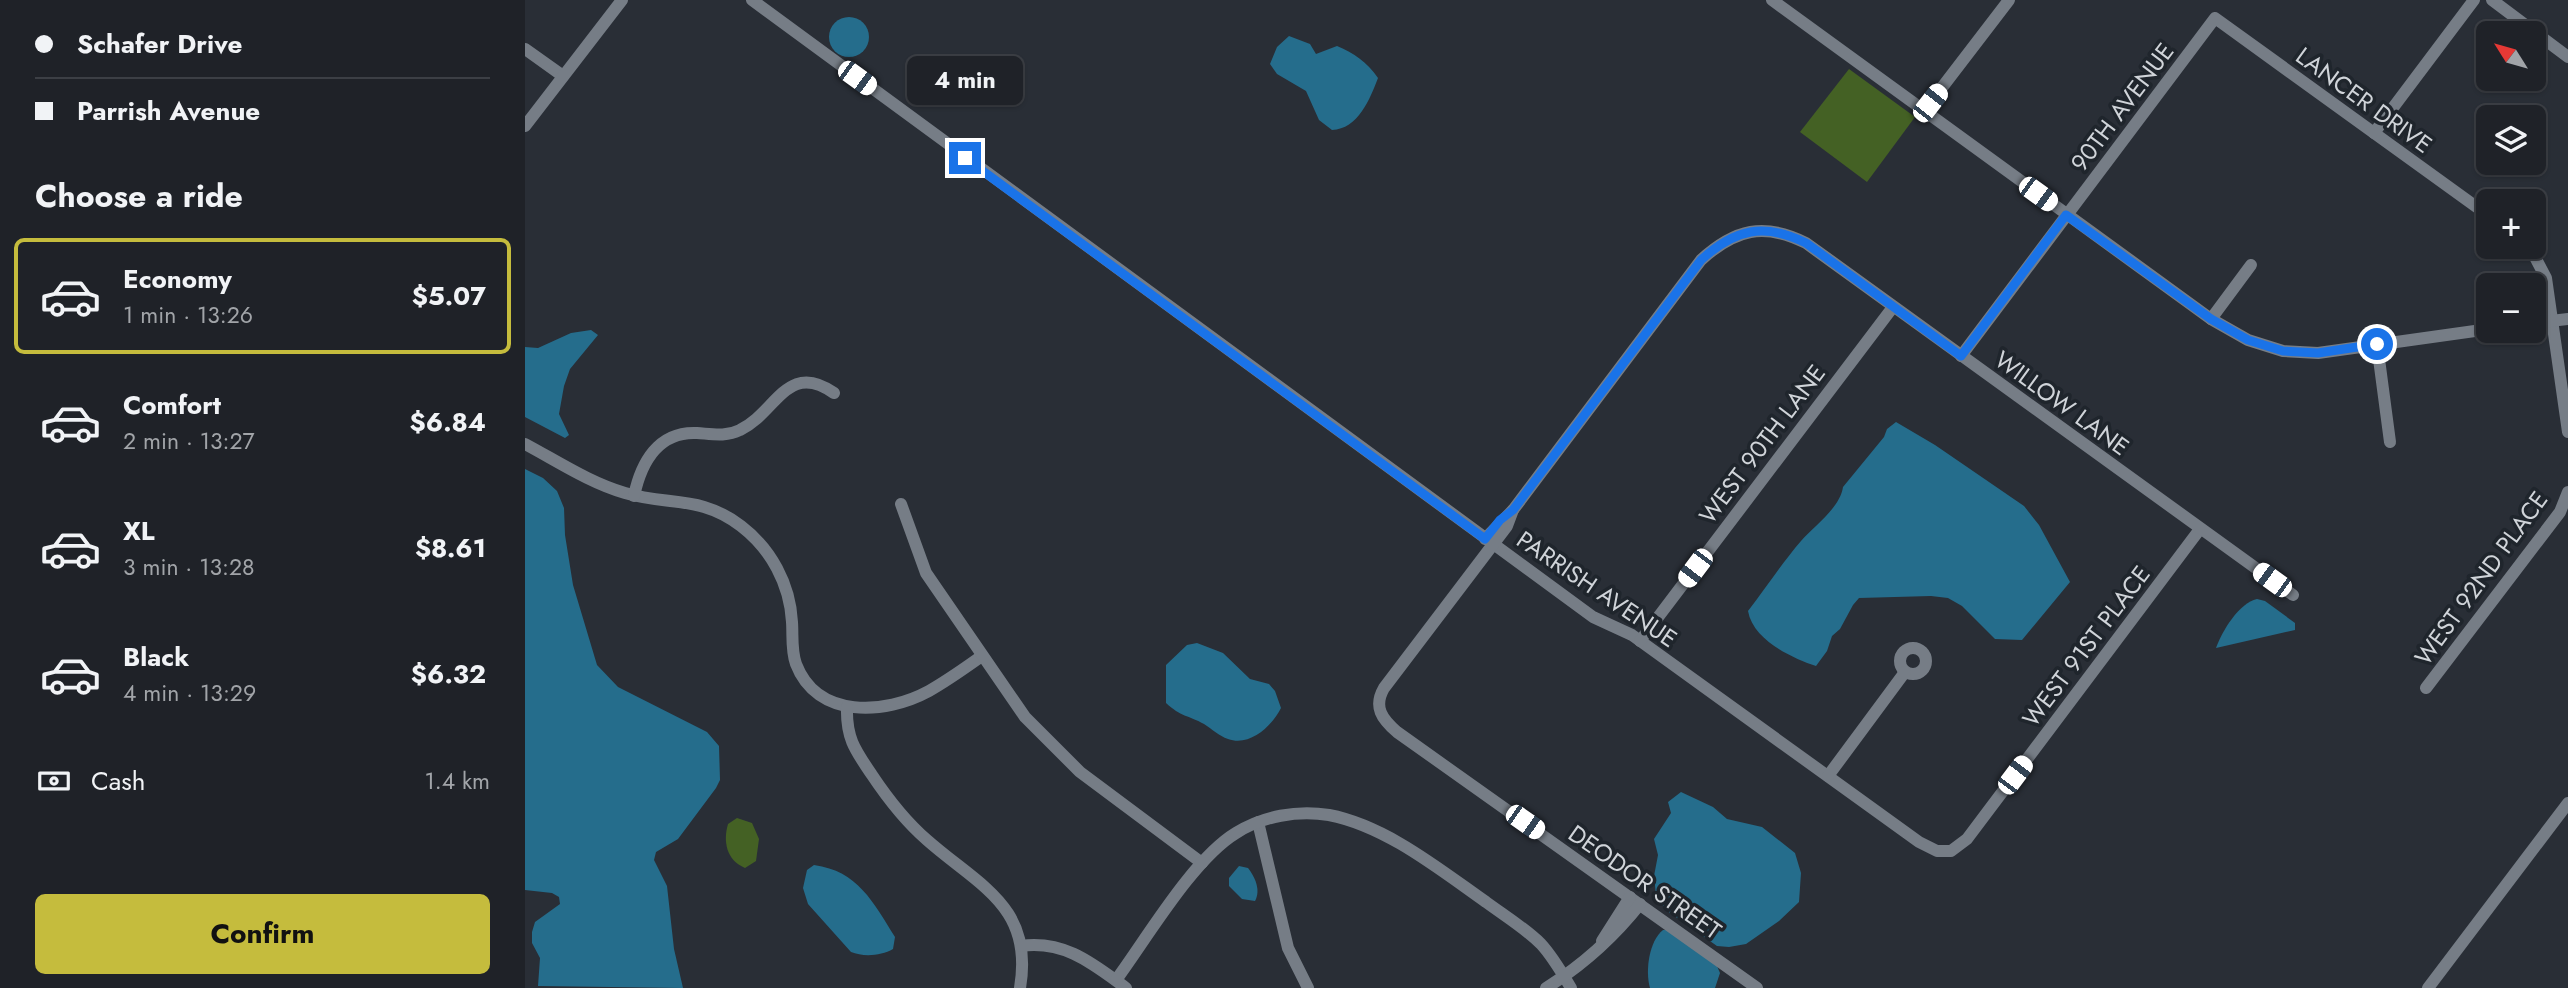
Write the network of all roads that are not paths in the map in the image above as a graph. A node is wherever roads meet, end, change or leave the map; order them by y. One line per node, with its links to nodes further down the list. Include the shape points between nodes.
1 (622, 0): 10 (street)
2 (751, 0): 34 (street, PARRISH AVENUE)
3 (1772, 0): 11 (street)
4 (2009, 0): 11 (street)
5 (2475, 0): 13 (street)
6 (2492, 0): 9 (street)
7 (2215, 18): 13 (street, LANCER DRIVE); 15 (street, 90TH AVENUE)
8 (525, 49): 10 (street)
9 (2568, 57)
10 (563, 76): 12 (street)
11 (1924, 111): 15 (street)
12 (525, 126)
13 (2374, 133): 14 (street, LANCER DRIVE)
14 (2476, 207)
15 (2066, 215): 19 (street); 25 (street, 90TH AVENUE)
16 (2536, 259): 21 (street, via 2546,278)
17 (2251, 265): 19 (street)
18 (1893, 307): 25 (street, WILLOW LANE); 34 (street, WILLOW LANE, via 1788,234 1767,230 1743,233 1719,243 1701,260 1513,510 1507,526); 36 (street, WEST 90TH LANE)
19 (2211, 319): 24 (street, via 2248,340 2283,351 2318,353)
20 (2568, 319): 21 (street)
21 (2552, 320): 22 (street); 27 (street)
22 (2546, 321)
23 (2476, 331): 24 (street)
24 (2377, 344): 28 (street)
25 (1961, 356): 33 (street, WILLOW LANE)
26 (834, 393): 31 (street, via 817,382 804,382 786,390 739,431 670,438 645,461)
27 (2568, 432)
28 (2390, 442)
29 (525, 444): 31 (street, via 609,488)
30 (2568, 492): 39 (street, WEST 92ND PLACE, via 2554,519)
31 (634, 496): 40 (street, via 706,507 751,534 770,556 784,584 799,671 816,692)
32 (901, 504): 37 (street, via 921,565)
33 (2200, 529): 35 (street, WILLOW LANE); 44 (street, WEST 91ST PLACE, via 1967,839)
34 (1489, 542): 36 (street, PARRISH AVENUE, via 1593,617); 46 (street, DEODOR STREET, via 1384,688 1378,706 1397,732)
35 (2293, 595)
36 (1640, 641): 41 (street, PARRISH AVENUE)
37 (982, 656): 40 (street, via 937,687 904,702); 45 (street, via 1025,717 1065,760)
38 (1905, 672): 41 (street)
39 (2426, 688)
40 (847, 707): 47 (street, via 850,740 886,795 918,832 999,898)
41 (1828, 776): 44 (street, PARRISH AVENUE, via 1919,842 1937,851)
42 (2568, 803): 54 (street)
43 (1258, 822): 45 (street, via 1228,839); 48 (street, via 1317,814 1366,828 1444,872 1528,932); 51 (street, via 1289,948)
44 (1951, 851)
45 (1202, 863): 49 (street)
46 (1635, 901): 48 (street, via 1610,926 1601,945); 53 (street, DEODOR STREET)
47 (1021, 946): 49 (street, via 1065,948); 50 (street)
48 (1568, 983): 52 (street)
49 (1121, 984)
50 (1020, 988)
51 (1308, 988)
52 (1546, 988)
53 (1757, 988)
54 (2428, 988)

